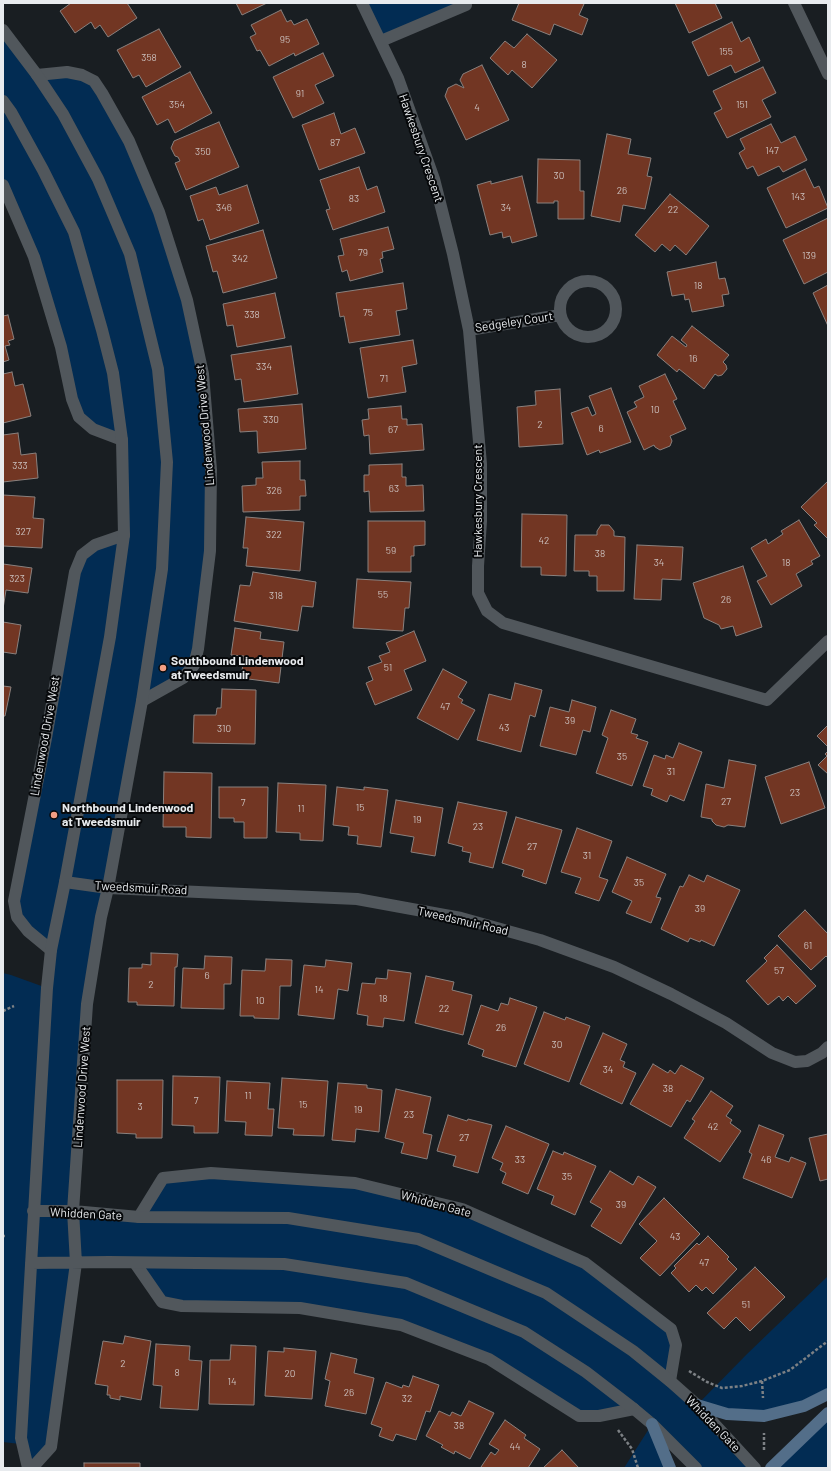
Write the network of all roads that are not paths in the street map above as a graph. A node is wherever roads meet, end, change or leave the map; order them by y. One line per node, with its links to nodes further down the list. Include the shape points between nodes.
1 (362, 3): 5 (street, Hawkesbury Crescent)
2 (465, 3): 5 (street, via 466,6)
3 (794, 3): 6 (street)
4 (3, 30): 7 (street, Lindenwood Drive West)
5 (381, 41): 11 (street, Hawkesbury Crescent, via 398,78 434,178)
6 (828, 74)
7 (37, 75): 15 (street, Lindenwood Drive West, via 63,114 98,178 130,254 158,369 167,462 162,569); 15 (street, Lindenwood Drive West, via 67,72 94,81 129,141 159,212 187,300 203,374 211,470 210,551 198,649 194,665 183,678)
8 (3, 101): 12 (street, via 43,170 74,232 113,373)
9 (3, 185): 12 (street, via 34,257 79,417 93,429)
10 (560, 315): 10 (street, Sedgeley Court, via 566,328 580,337 600,335 614,321 614,297 596,281 576,283 567,288 560,300); 11 (street, Sedgeley Court)
11 (469, 330): 14 (street, Hawkesbury Crescent, via 481,464 478,593 487,612 503,623 767,700)
12 (122, 440): 13 (street)
13 (124, 535): 16 (street, via 110,637); 18 (street, Lindenwood Drive West, via 94,546 82,555 75,572 14,901 17,917 28,931)
14 (828, 641)
15 (142, 701): 17 (street, Lindenwood Drive West)
16 (65, 882): 17 (street, Tweedsmuir Road); 18 (street)
17 (108, 888): 19 (street, Tweedsmuir Road, via 357,899 461,918 540,940 614,967 726,1023 772,1053 795,1062 807,1061); 21 (street, Lindenwood Drive West, via 87,1004)
18 (51, 950): 20 (street)
19 (828, 1047)
20 (33, 1211): 21 (street, Whidden Gate); 23 (street)
21 (73, 1211): 22 (street, Whidden Gate); 24 (street, Lindenwood Drive West)
22 (139, 1217): 26 (street, Whidden Gate, via 288,1218 418,1239 546,1293 633,1351); 26 (street, Whidden Gate, via 163,1178 212,1172 355,1183 462,1209 586,1264 671,1329 676,1345)
23 (31, 1263): 24 (street); 32 (street, via 21,1438)
24 (76, 1263): 25 (street); 33 (street, Lindenwood Drive West, via 51,1447)
25 (136, 1263): 29 (street, via 284,1264 406,1283 524,1332 586,1372); 29 (street, via 162,1302 182,1306 300,1308 401,1325 489,1359 579,1416 599,1416)
26 (670, 1380): 28 (street, Whidden Gate)
27 (828, 1394): 28 (main road, via 804,1406 764,1416 727,1414)
28 (697, 1405): 36 (street, Whidden Gate)
29 (634, 1409): 31 (street)
30 (828, 1412): 37 (main road)
31 (652, 1424): 34 (main road); 35 (street)
32 (28, 1468)
33 (32, 1468)
34 (670, 1468)
35 (696, 1468)
36 (755, 1468)
37 (771, 1468)

